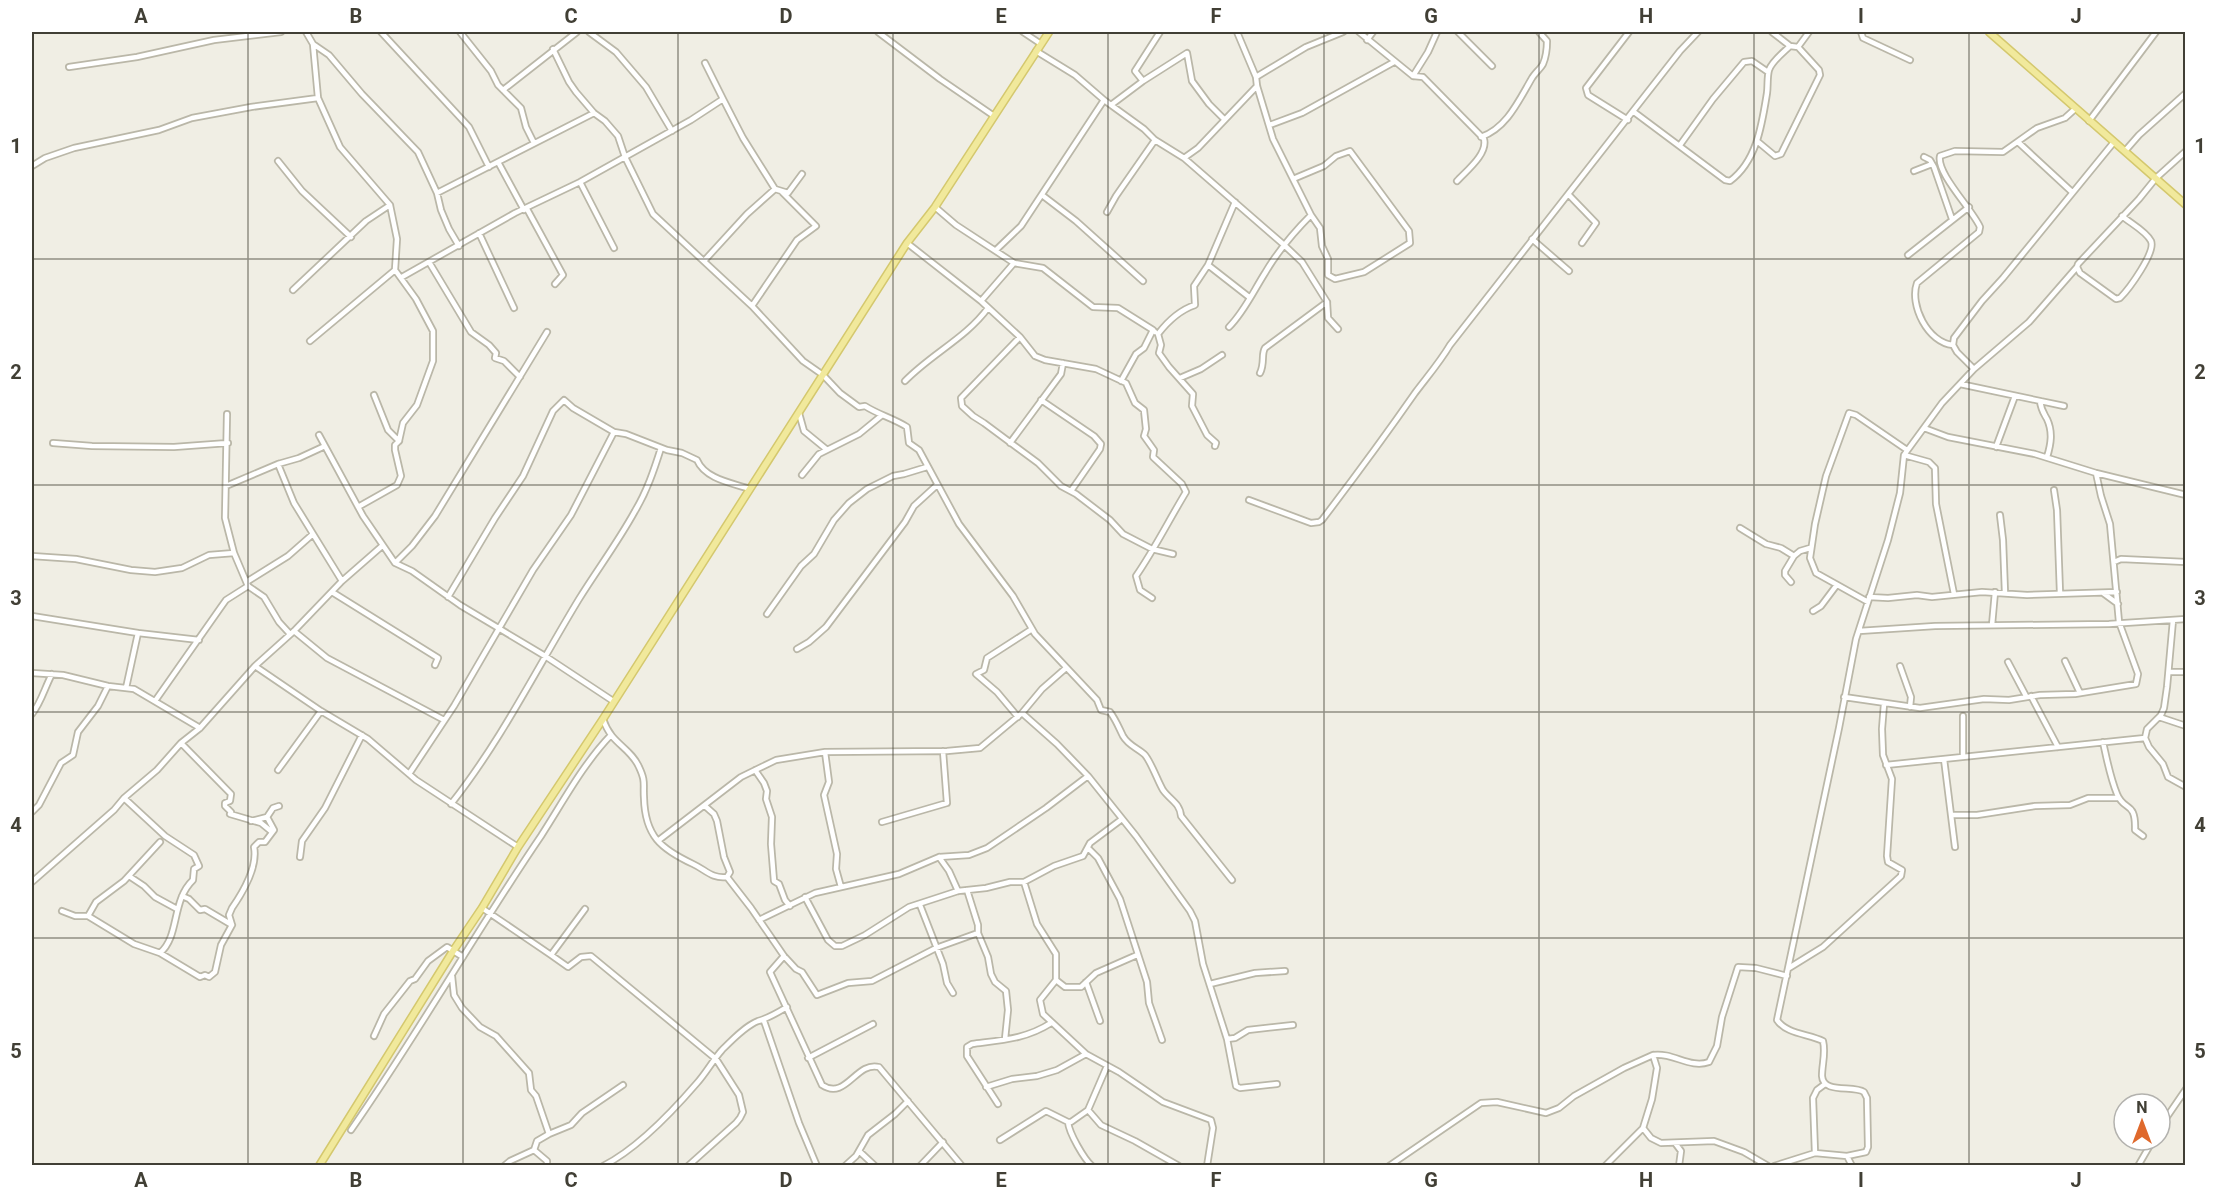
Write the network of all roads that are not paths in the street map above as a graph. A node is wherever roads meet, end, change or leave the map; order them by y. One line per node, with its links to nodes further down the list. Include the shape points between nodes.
1 (281, 32): 36 (street, via 214,40)
2 (306, 32): 26 (street)
3 (381, 32): 73 (street, via 469,127)
4 (460, 32): 42 (street)
5 (577, 32): 30 (street)
6 (589, 32): 56 (street, via 616,52 646,87)
7 (878, 32): 51 (street)
8 (1023, 32): 27 (street)
9 (1049, 32): 27 (main road)
10 (1160, 32): 40 (street, via 1135,70)
11 (1237, 32): 39 (street)
12 (1343, 32): 39 (street, via 1306,47)
13 (1359, 32): 25 (street)
14 (1373, 32): 25 (street)
15 (1437, 32): 38 (street)
16 (1458, 32): 35 (street)
17 (1539, 32): 57 (street, via 1547,41 1543,66 1509,115 1493,132)
18 (1629, 32): 53 (street, via 1586,88 1588,95)
19 (1698, 32): 49 (street)
20 (1772, 32): 28 (street)
21 (1809, 32): 29 (street)
22 (1861, 32): 32 (street, via 1863,38)
23 (1989, 32): 48 (main road)
24 (2156, 32): 54 (street)
25 (1367, 40): 33 (street)
26 (313, 44): 44 (street); 83 (street, via 329,55 418,152)
27 (1041, 44): 31 (main road)
28 (1790, 46): 29 (street); 37 (street)
29 (1798, 47): 59 (street, via 1820,75 1781,154 1775,156)
30 (553, 50): 42 (street); 50 (street, via 569,82)
31 (1036, 51): 46 (street, via 1076,75); 51 (main road)
32 (1910, 60)
33 (1394, 62): 38 (street); 55 (street, via 1302,113)
34 (705, 63): 45 (street)
35 (1492, 66)
36 (69, 67)
37 (1768, 72): 59 (street); 63 (street, via 1752,61 1744,62)
38 (1413, 76): 57 (street, via 1423,77)
39 (1257, 77): 41 (street)
40 (1143, 81): 47 (street); 52 (street, via 1186,53 1192,81)
41 (1257, 86): 52 (street); 55 (street)
42 (503, 90): 62 (street, via 521,108)
43 (2186, 93): 64 (street)
44 (318, 98): 72 (street, via 192,118 159,130 65,151); 87 (street, via 340,147)
45 (723, 99): 56 (street); 80 (street)
46 (1104, 100): 47 (street); 84 (street)
47 (1111, 105): 58 (street)
48 (2075, 109): 54 (main road); 60 (street, via 2066,118 2037,128)
49 (1634, 112): 53 (street); 63 (street)
50 (594, 113): 62 (street); 66 (street, via 618,136)
51 (994, 116): 89 (main road)
52 (1224, 119): 68 (street)
53 (1628, 120): 85 (street)
54 (2089, 121): 61 (main road)
55 (1270, 125): 77 (street)
56 (672, 131): 66 (street)
57 (1481, 137): 78 (street, via 1484,148)
58 (1155, 140): 68 (street); 92 (street)
59 (1757, 141): 63 (street, via 1747,163 1730,181)
60 (2018, 142): 82 (street); 90 (street, via 2003,152 1955,151 1940,156 1942,170)
61 (2114, 142): 64 (main road); 82 (street)
62 (534, 143): 70 (street)
63 (1680, 145)
64 (2125, 151): 76 (main road)
65 (2186, 151): 76 (street)
66 (625, 157): 79 (street); 106 (street, via 653,214)
67 (1924, 157): 71 (street)
68 (1184, 158): 86 (street)
69 (278, 161): 97 (street, via 302,191)
70 (498, 162): 73 (street); 91 (street)
71 (1932, 164): 74 (street); 95 (street)
72 (32, 166)
73 (489, 167): 83 (street)
74 (1914, 171)
75 (802, 174): 81 (street, via 788,193)
76 (2156, 178): 88 (main road); 94 (street)
77 (1293, 179): 93 (street); 93 (street, via 1350,151 1409,231 1410,243 1364,272 1330,278 1320,228)
78 (1457, 181)
79 (580, 182): 91 (street); 103 (street)
80 (775, 189): 81 (street); 106 (street)
81 (782, 192): 120 (street, via 816,226 797,240)
82 (2072, 192): 130 (street, via 1977,308)
83 (437, 193): 102 (street)
84 (1042, 195): 104 (street, via 1021,226); 114 (street)
85 (1569, 195): 98 (street); 100 (street, via 1596,224)
86 (1235, 202): 101 (street); 109 (street)
87 (390, 205): 97 (street, via 366,220); 111 (street, via 397,239)
88 (2186, 205)
89 (936, 207): 99 (main road); 104 (street, via 956,225)
90 (1969, 207): 95 (street); 130 (street, via 1979,232 1917,283 1914,290 1919,315 1928,331 1946,345)
91 (525, 209): 96 (street); 115 (street, via 563,275)
92 (1107, 212)
93 (1311, 215): 101 (street)
94 (2122, 216): 110 (street); 110 (street, via 2152,242 2152,249 2128,290 2120,298 2112,297)
95 (1952, 219): 105 (street)
96 (479, 234): 102 (street); 121 (street)
97 (351, 237): 116 (street)
98 (1532, 239): 112 (street); 173 (street, via 1319,522 1311,523)
99 (907, 243): 118 (street); 135 (main road)
100 (1582, 243)
101 (1283, 244): 117 (street); 119 (street, via 1302,262)
102 (459, 246): 107 (street)
103 (614, 248)
104 (996, 249): 108 (street)
105 (1908, 255)
106 (704, 261): 120 (street)
107 (429, 262): 113 (street); 136 (street, via 471,332)
108 (1014, 263): 118 (street); 125 (street, via 1043,268 1093,307 1118,308)
109 (1208, 265): 117 (street); 127 (street, via 1194,286 1195,305 1168,322)
110 (2077, 267): 133 (street, via 2029,322)
111 (395, 270): 113 (street); 129 (street)
112 (1569, 271)
113 (402, 277): 152 (street, via 431,326 434,349 423,389 403,423)
114 (1143, 281)
115 (555, 284)
116 (293, 290)
117 (1249, 297): 123 (street, via 1241,315)
118 (981, 301): 122 (street)
119 (1327, 302): 124 (street, via 1328,318); 134 (street, via 1265,348)
120 (752, 306): 135 (street, via 803,361)
121 (514, 308)
122 (988, 308): 128 (street); 138 (street, via 968,331)
123 (1229, 327)
124 (1338, 329)
125 (1153, 330): 127 (street); 139 (street)
126 (547, 332): 136 (street)
127 (1158, 334): 137 (street, via 1159,352)
128 (1020, 337): 132 (street, via 1035,356); 155 (street, via 960,401 973,416)
129 (310, 341)
130 (1953, 345): 133 (street)
131 (1222, 356): 137 (street)
132 (1063, 363): 139 (street, via 1096,369); 143 (street, via 1061,374)
133 (1974, 369): 140 (street)
134 (1260, 373)
135 (823, 375): 146 (main road); 148 (street, via 859,407 865,406)
136 (520, 377): 187 (street, via 435,516)
137 (1180, 378): 157 (street, via 1193,394 1192,406)
138 (905, 381)
139 (1121, 381): 180 (street, via 1126,382 1135,403 1144,410 1144,436 1154,450 1153,457 1186,492)
140 (1960, 384): 142 (street); 149 (street)
141 (374, 395): 152 (street, via 388,430)
142 (2015, 396): 144 (street); 158 (street)
143 (1041, 400): 155 (street); 171 (street, via 1101,444)
144 (2040, 401): 145 (street); 162 (street, via 2052,441)
145 (2064, 406)
146 (799, 413): 160 (street, via 804,431); 169 (main road)
147 (227, 414): 154 (street)
148 (881, 416): 160 (street, via 859,434); 164 (street, via 907,427 909,443 919,450)
149 (1924, 428): 158 (street); 161 (street)
150 (614, 432): 159 (street); 199 (street, via 564,400 553,411 523,476); 210 (street, via 571,515)
151 (319, 435): 156 (street)
152 (399, 441): 174 (street, via 395,446 400,468 397,486)
153 (53, 443): 154 (street, via 174,447)
154 (228, 443): 168 (street)
155 (1010, 443): 171 (street)
156 (325, 446): 163 (street); 174 (street)
157 (1215, 446)
158 (1996, 447): 162 (street)
159 (661, 448): 169 (street, via 697,460 700,467 716,477); 217 (street, via 636,510)
160 (826, 449): 166 (street)
161 (1905, 453): 179 (street, via 1856,415 1847,415 1826,476); 198 (street, via 1935,468 1936,504); 201 (street, via 1900,493)
162 (2047, 457): 165 (street)
163 (278, 464): 168 (street); 177 (street, via 294,503)
164 (927, 467): 167 (street); 204 (street, via 893,476 849,503)
165 (2096, 473): 172 (street); 185 (street, via 2110,524)
166 (802, 475)
167 (937, 485): 211 (street, via 959,524 1017,602); 216 (street, via 914,506 826,627)
168 (226, 486): 181 (street, via 225,518)
169 (750, 489): 234 (main road)
170 (2054, 490): 197 (street)
171 (1071, 491): 180 (street, via 1127,537)
172 (2186, 495)
173 (1249, 500)
174 (358, 507): 178 (street)
175 (2000, 515): 196 (street)
176 (1740, 528): 184 (street)
177 (313, 534): 188 (street); 190 (street)
178 (382, 546): 187 (street); 188 (street)
179 (1810, 548): 184 (street); 191 (street, via 1816,573)
180 (1152, 549): 182 (street); 200 (street, via 1136,576 1140,590)
181 (234, 553): 183 (street, via 209,555 182,568 155,572); 190 (street)
182 (1173, 554)
183 (32, 556)
184 (1794, 556): 189 (street, via 1785,570)
185 (2114, 562): 186 (street); 195 (street)
186 (2186, 562)
187 (395, 563): 199 (street)
188 (342, 581): 192 (street)
189 (1791, 582)
190 (248, 583): 214 (street); 215 (street, via 226,600)
191 (1836, 586): 201 (street); 203 (street)
192 (332, 592): 214 (street); 220 (street, via 438,658)
193 (1995, 592): 196 (street); 198 (street); 209 (street)
194 (2100, 592): 195 (street); 197 (street); 202 (street)
195 (2117, 592): 202 (street)
196 (2005, 593): 197 (street)
197 (2060, 593)
198 (1954, 594): 201 (street)
199 (448, 597): 210 (street)
200 (1152, 598)
201 (1868, 600): 212 (street)
202 (2118, 604): 208 (street)
203 (1813, 611)
204 (767, 614)
205 (32, 616): 213 (street)
206 (2173, 620): 207 (street); 208 (street); 224 (street)
207 (2186, 620)
208 (2120, 622): 209 (street); 230 (street, via 2138,681 2129,687)
209 (1992, 625): 212 (street)
210 (500, 627): 217 (street); 243 (street)
211 (1032, 629): 223 (street); 239 (street, via 987,658 984,670 976,674)
212 (1859, 631): 232 (street)
213 (138, 633): 215 (street); 229 (street)
214 (292, 633): 221 (street); 243 (street, via 327,658)
215 (199, 640): 233 (street)
216 (797, 648)
217 (545, 656): 234 (street); 264 (street, via 515,710)
218 (2065, 661): 230 (street)
219 (2008, 662): 231 (street)
220 (435, 665)
221 (255, 666): 237 (street); 245 (street)
222 (1900, 666): 236 (street, via 1911,697)
223 (1066, 668): 239 (street); 285 (street, via 1097,700 1101,710 1110,712 1134,749 1145,754 1155,778 1174,800 1181,816)
224 (2169, 672): 225 (street); 241 (street)
225 (2186, 672)
226 (32, 673): 227 (street)
227 (52, 674): 228 (street); 238 (street)
228 (108, 686): 229 (street); 267 (street, via 78,732 74,755 61,763)
229 (126, 688): 233 (street)
230 (2080, 693): 231 (street)
231 (2029, 696): 236 (street); 251 (street)
232 (1844, 698): 235 (street); 310 (street)
233 (155, 701): 245 (street)
234 (613, 701): 242 (main road)
235 (1884, 704): 236 (street); 256 (street)
236 (1910, 707)
237 (321, 711): 246 (street); 257 (street)
238 (32, 714)
239 (1020, 715): 253 (street, via 980,747); 260 (street, via 1057,744)
240 (1963, 716): 254 (street)
241 (2159, 717): 244 (street); 248 (street, via 2147,729)
242 (603, 719): 247 (street); 277 (main road)
243 (444, 720): 259 (street)
244 (2186, 726)
245 (200, 729): 250 (street)
246 (362, 735): 259 (street); 280 (street, via 325,808 302,841)
247 (611, 735): 275 (street, via 636,761 645,779 644,806 649,830); 298 (street)
248 (2145, 738): 249 (street); 261 (street, via 2168,777)
249 (2103, 742): 251 (street); 263 (street)
250 (181, 743): 262 (street); 271 (street, via 227,787 231,794 225,806 230,814)
251 (2058, 747): 254 (street)
252 (825, 752): 253 (street); 258 (street, via 782,759); 287 (street, via 829,782 824,795)
253 (943, 752): 272 (street, via 947,803)
254 (1963, 757): 255 (street)
255 (1944, 759): 256 (street); 268 (street)
256 (1886, 765): 310 (street, via 1892,779 1887,856 1888,862 1902,870 1901,876 1823,947)
257 (278, 770)
258 (755, 770): 266 (street); 293 (street, via 767,791 772,818 774,882)
259 (409, 774): 264 (street)
260 (1088, 776): 270 (street); 281 (street, via 987,848 969,855)
261 (2186, 787)
262 (124, 798): 284 (street); 290 (street, via 197,859 199,866)
263 (2118, 798): 268 (street, via 2088,798 2070,805); 274 (street, via 2130,807 2135,815 2135,830)
264 (451, 804): 277 (street)
265 (279, 806): 269 (street)
266 (705, 806): 275 (street); 283 (street, via 717,821 730,872)
267 (32, 812)
268 (1952, 815): 278 (street)
269 (267, 817): 271 (street); 273 (street)
270 (1122, 819): 279 (street, via 1090,843); 316 (street, via 1190,911)
271 (251, 821): 273 (street)
272 (882, 822)
273 (272, 832): 301 (street, via 265,842 254,847 253,865 229,915)
274 (2143, 836)
275 (659, 840): 283 (street, via 664,848 714,877)
276 (160, 842): 282 (street)
277 (518, 847): 294 (main road)
278 (1955, 847)
279 (1089, 849): 286 (street, via 1083,856); 308 (street, via 1120,899)
280 (300, 857)
281 (939, 857): 287 (street, via 899,874); 289 (street)
282 (129, 876): 295 (street); 299 (street, via 96,902)
283 (726, 877): 300 (street)
284 (32, 880)
285 (1232, 880)
286 (1024, 882): 288 (street); 314 (street, via 1036,924 1056,954)
287 (841, 887): 291 (street)
288 (967, 890): 289 (street); 302 (street)
289 (958, 891): 292 (street)
290 (182, 896): 295 (street); 301 (street)
291 (806, 897): 292 (street, via 828,940 839,946 865,935 905,909); 293 (street)
292 (920, 905): 303 (street)
293 (790, 906): 300 (street)
294 (482, 908): 298 (street); 304 (main road)
295 (177, 909): 305 (street, via 168,943)
296 (585, 909): 306 (street)
297 (62, 911): 299 (street)
298 (489, 915): 306 (street); 309 (street)
299 (88, 916): 305 (street, via 134,944)
300 (759, 920): 307 (street)
301 (232, 926): 305 (street, via 221,945 215,972 209,977 200,977)
302 (978, 933): 303 (street); 325 (street, via 991,974 1006,992)
303 (936, 948): 307 (street, via 872,981 848,983 817,995 802,972); 317 (street)
304 (453, 951): 309 (street); 324 (street, via 447,947 428,961 384,1014); 355 (main road)
305 (160, 953)
306 (551, 955): 331 (street, via 568,967 581,957 591,956)
307 (784, 956): 318 (street, via 770,972)
308 (1137, 956): 315 (street, via 1096,973); 327 (street)
309 (463, 957): 312 (street)
310 (1789, 968): 313 (street)
311 (1285, 971): 316 (street, via 1255,973)
312 (452, 976): 344 (street); 345 (street, via 454,995 462,1008 480,1027 496,1036 529,1073 531,1090)
313 (1787, 976): 329 (street, via 1738,967 1709,1062 1694,1064 1670,1055); 334 (street, via 1777,1020 1789,1029 1823,1041)
314 (1056, 980): 315 (street, via 1065,987 1081,987); 321 (street, via 1040,1000 1043,1014)
315 (1086, 982): 320 (street)
316 (1210, 984): 326 (street)
317 (953, 993)
318 (787, 1007): 319 (street); 330 (street)
319 (764, 1021): 331 (street, via 741,1033); 361 (street)
320 (1100, 1021)
321 (1051, 1023): 325 (street, via 1036,1032); 328 (street)
322 (873, 1024): 330 (street)
323 (1293, 1024): 326 (street, via 1248,1030)
324 (374, 1036)
325 (1005, 1039): 336 (street, via 967,1047 967,1056)
326 (1227, 1039): 333 (street, via 1236,1086)
327 (1162, 1040)
328 (1086, 1054): 332 (street); 336 (street, via 1057,1070)
329 (1653, 1054): 343 (street, via 1657,1068); 369 (street, via 1546,1113 1497,1102 1481,1103)
330 (808, 1058): 338 (street, via 827,1089 839,1089 873,1066 879,1067)
331 (716, 1059): 354 (street, via 668,1114); 360 (street, via 739,1095 742,1112 736,1123)
332 (1107, 1066): 341 (street); 368 (street, via 1163,1102 1211,1120 1214,1128)
333 (1276, 1084)
334 (1825, 1084): 352 (street, via 1813,1098); 353 (street, via 1862,1090 1867,1098 1868,1147 1866,1152)
335 (623, 1085): 345 (street, via 571,1125)
336 (986, 1087): 339 (street)
337 (2186, 1089): 340 (street)
338 (908, 1101): 347 (street); 350 (street, via 868,1135)
339 (998, 1104)
340 (2172, 1109)
341 (1088, 1110): 342 (street); 367 (street, via 1101,1125)
342 (1068, 1122): 346 (street, via 1046,1111); 366 (street, via 1071,1134)
343 (1643, 1128): 348 (street, via 1655,1141); 370 (street)
344 (351, 1130)
345 (549, 1134): 349 (street, via 537,1141)
346 (1000, 1140)
347 (943, 1142): 364 (street); 365 (street)
348 (1675, 1143): 371 (street, via 1681,1151); 372 (street, via 1714,1141)
349 (534, 1150): 356 (street); 357 (street)
350 (860, 1151): 362 (street); 363 (street)
351 (2146, 1152): 375 (street)
352 (1815, 1153): 353 (street); 373 (street)
353 (1847, 1156): 374 (street)
354 (616, 1159): 358 (street); 359 (street)
355 (319, 1166)
356 (504, 1166)
357 (548, 1166)
358 (603, 1166)
359 (620, 1166)
360 (688, 1166)
361 (818, 1166)
362 (845, 1166)
363 (875, 1166)
364 (920, 1166)
365 (962, 1166)
366 (1092, 1166)
367 (1179, 1166)
368 (1207, 1166)
369 (1389, 1166)
370 (1605, 1166)
371 (1679, 1166)
372 (1768, 1166)
373 (1774, 1166)
374 (1852, 1166)
375 (2138, 1166)

